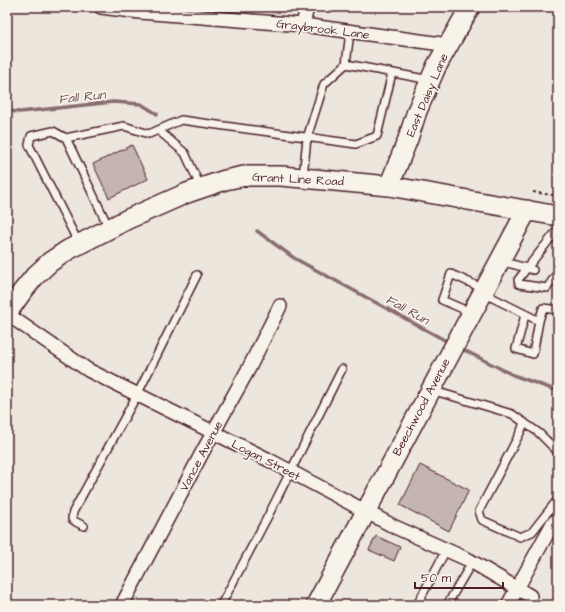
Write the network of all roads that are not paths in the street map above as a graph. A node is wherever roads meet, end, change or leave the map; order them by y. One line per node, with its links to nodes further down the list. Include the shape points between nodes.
1 (101, 7): 4 (street, Graybrook Lane)
2 (307, 7): 4 (street)
3 (470, 7): 6 (street, East Daisy Lane)
4 (303, 25): 5 (street, Graybrook Lane)
5 (350, 32): 6 (street, Graybrook Lane); 7 (lane)
6 (449, 45): 9 (street, East Daisy Lane)
7 (346, 64): 8 (lane); 12 (lane, via 324,84)
8 (392, 73): 9 (lane); 12 (lane, via 377,136 356,144)
9 (431, 80): 14 (street, East Daisy Lane)
10 (158, 130): 11 (lane, via 149,134 124,126); 12 (lane, via 181,120); 15 (lane, via 185,153)
11 (66, 138): 18 (lane); 20 (lane, via 53,132 31,136 29,144)
12 (307, 138): 13 (lane)
13 (303, 178): 14 (street, Grant Line Road); 15 (street, Grant Line Road, via 244,176)
14 (389, 186): 16 (street, Grant Line Road)
15 (201, 188): 18 (street, Grant Line Road)
16 (527, 210): 17 (street, Grant Line Road); 21 (street, Beechwood Avenue)
17 (558, 216)
18 (109, 228): 20 (street, Grant Line Road)
19 (558, 232): 22 (lane)
20 (79, 244): 28 (street, Grant Line Road, via 50,262 22,292)
21 (500, 261): 22 (lane); 25 (street, Beechwood Avenue)
22 (530, 269): 23 (lane, via 518,280 519,284 547,288)
23 (554, 274)
24 (197, 275): 34 (lane)
25 (483, 291): 29 (street, Beechwood Avenue); 29 (lane, via 451,274 442,300); 30 (lane)
26 (280, 306): 36 (street, Vance Avenue)
27 (558, 310): 31 (lane, via 543,308)
28 (7, 313): 34 (street, Logan Street, via 88,370)
29 (472, 313): 33 (street, Beechwood Avenue)
30 (525, 315): 31 (lane); 31 (lane, via 516,349 533,354)
31 (539, 322)
32 (342, 369): 38 (lane)
33 (431, 390): 35 (lane, via 504,411); 40 (street, Beechwood Avenue)
34 (137, 395): 36 (street, Logan Street); 42 (lane, via 73,512 72,519)
35 (524, 422): 37 (lane); 39 (lane, via 479,511 482,520 520,537 532,532)
36 (213, 433): 38 (street, Logan Street); 47 (street, Vance Avenue)
37 (558, 452)
38 (290, 472): 40 (street, Logan Street); 48 (lane)
39 (558, 499)
40 (366, 512): 43 (street, Logan Street); 49 (street, Beechwood Avenue)
41 (558, 519): 45 (street, via 553,523)
42 (84, 526)
43 (446, 550): 44 (street, Logan Street); 50 (lane)
44 (472, 562): 45 (street, Logan Street); 51 (lane)
45 (517, 588): 46 (street, Logan Street); 52 (street)
46 (530, 596)
47 (122, 605)
48 (221, 605)
49 (316, 605)
50 (417, 605)
51 (447, 605)
52 (508, 605)

